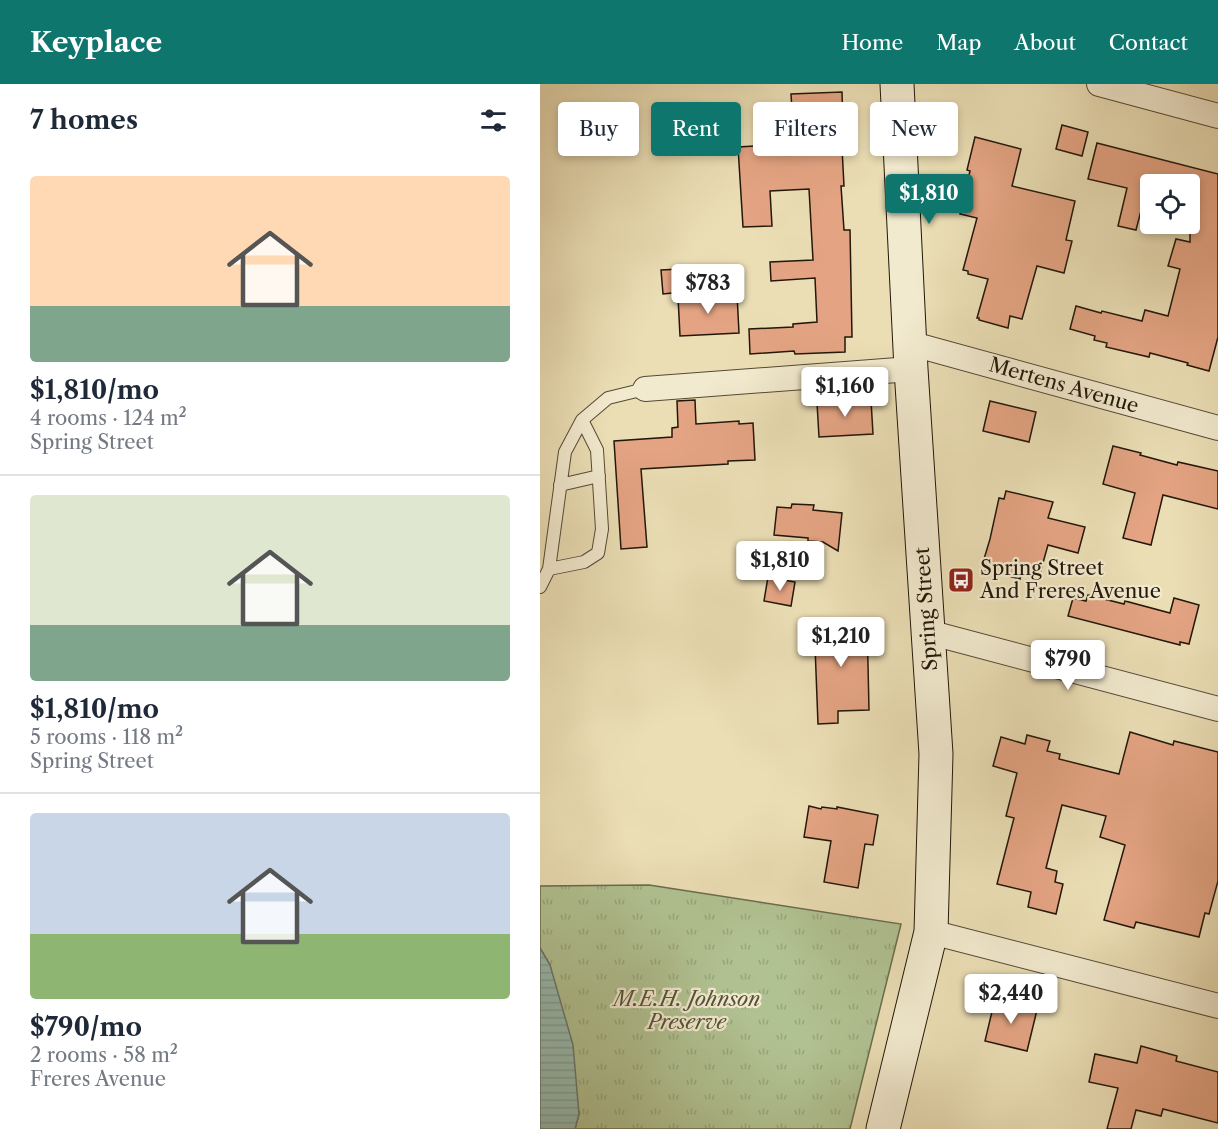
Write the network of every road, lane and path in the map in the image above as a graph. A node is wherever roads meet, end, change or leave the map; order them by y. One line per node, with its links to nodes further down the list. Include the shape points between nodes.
1 (897, 84): 4 (main road, Spring Street)
2 (1099, 84): 3 (street)
3 (1218, 116)
4 (910, 356): 5 (street, Mertens Avenue); 7 (street, Mertens Avenue); 12 (main road, Spring Street)
5 (645, 389): 6 (lane, via 608,398)
6 (582, 420): 8 (lane, via 597,450); 9 (lane, via 565,452)
7 (1218, 428)
8 (599, 476): 9 (lane); 10 (lane, via 602,529 598,553 584,562)
9 (560, 485): 10 (lane)
10 (549, 569): 11 (lane)
11 (540, 586)
12 (928, 633): 13 (street); 14 (main road, Spring Street, via 936,754)
13 (1218, 709)
14 (931, 932): 15 (street); 16 (main road, Spring Street)
15 (1217, 1001)
16 (882, 1129)

